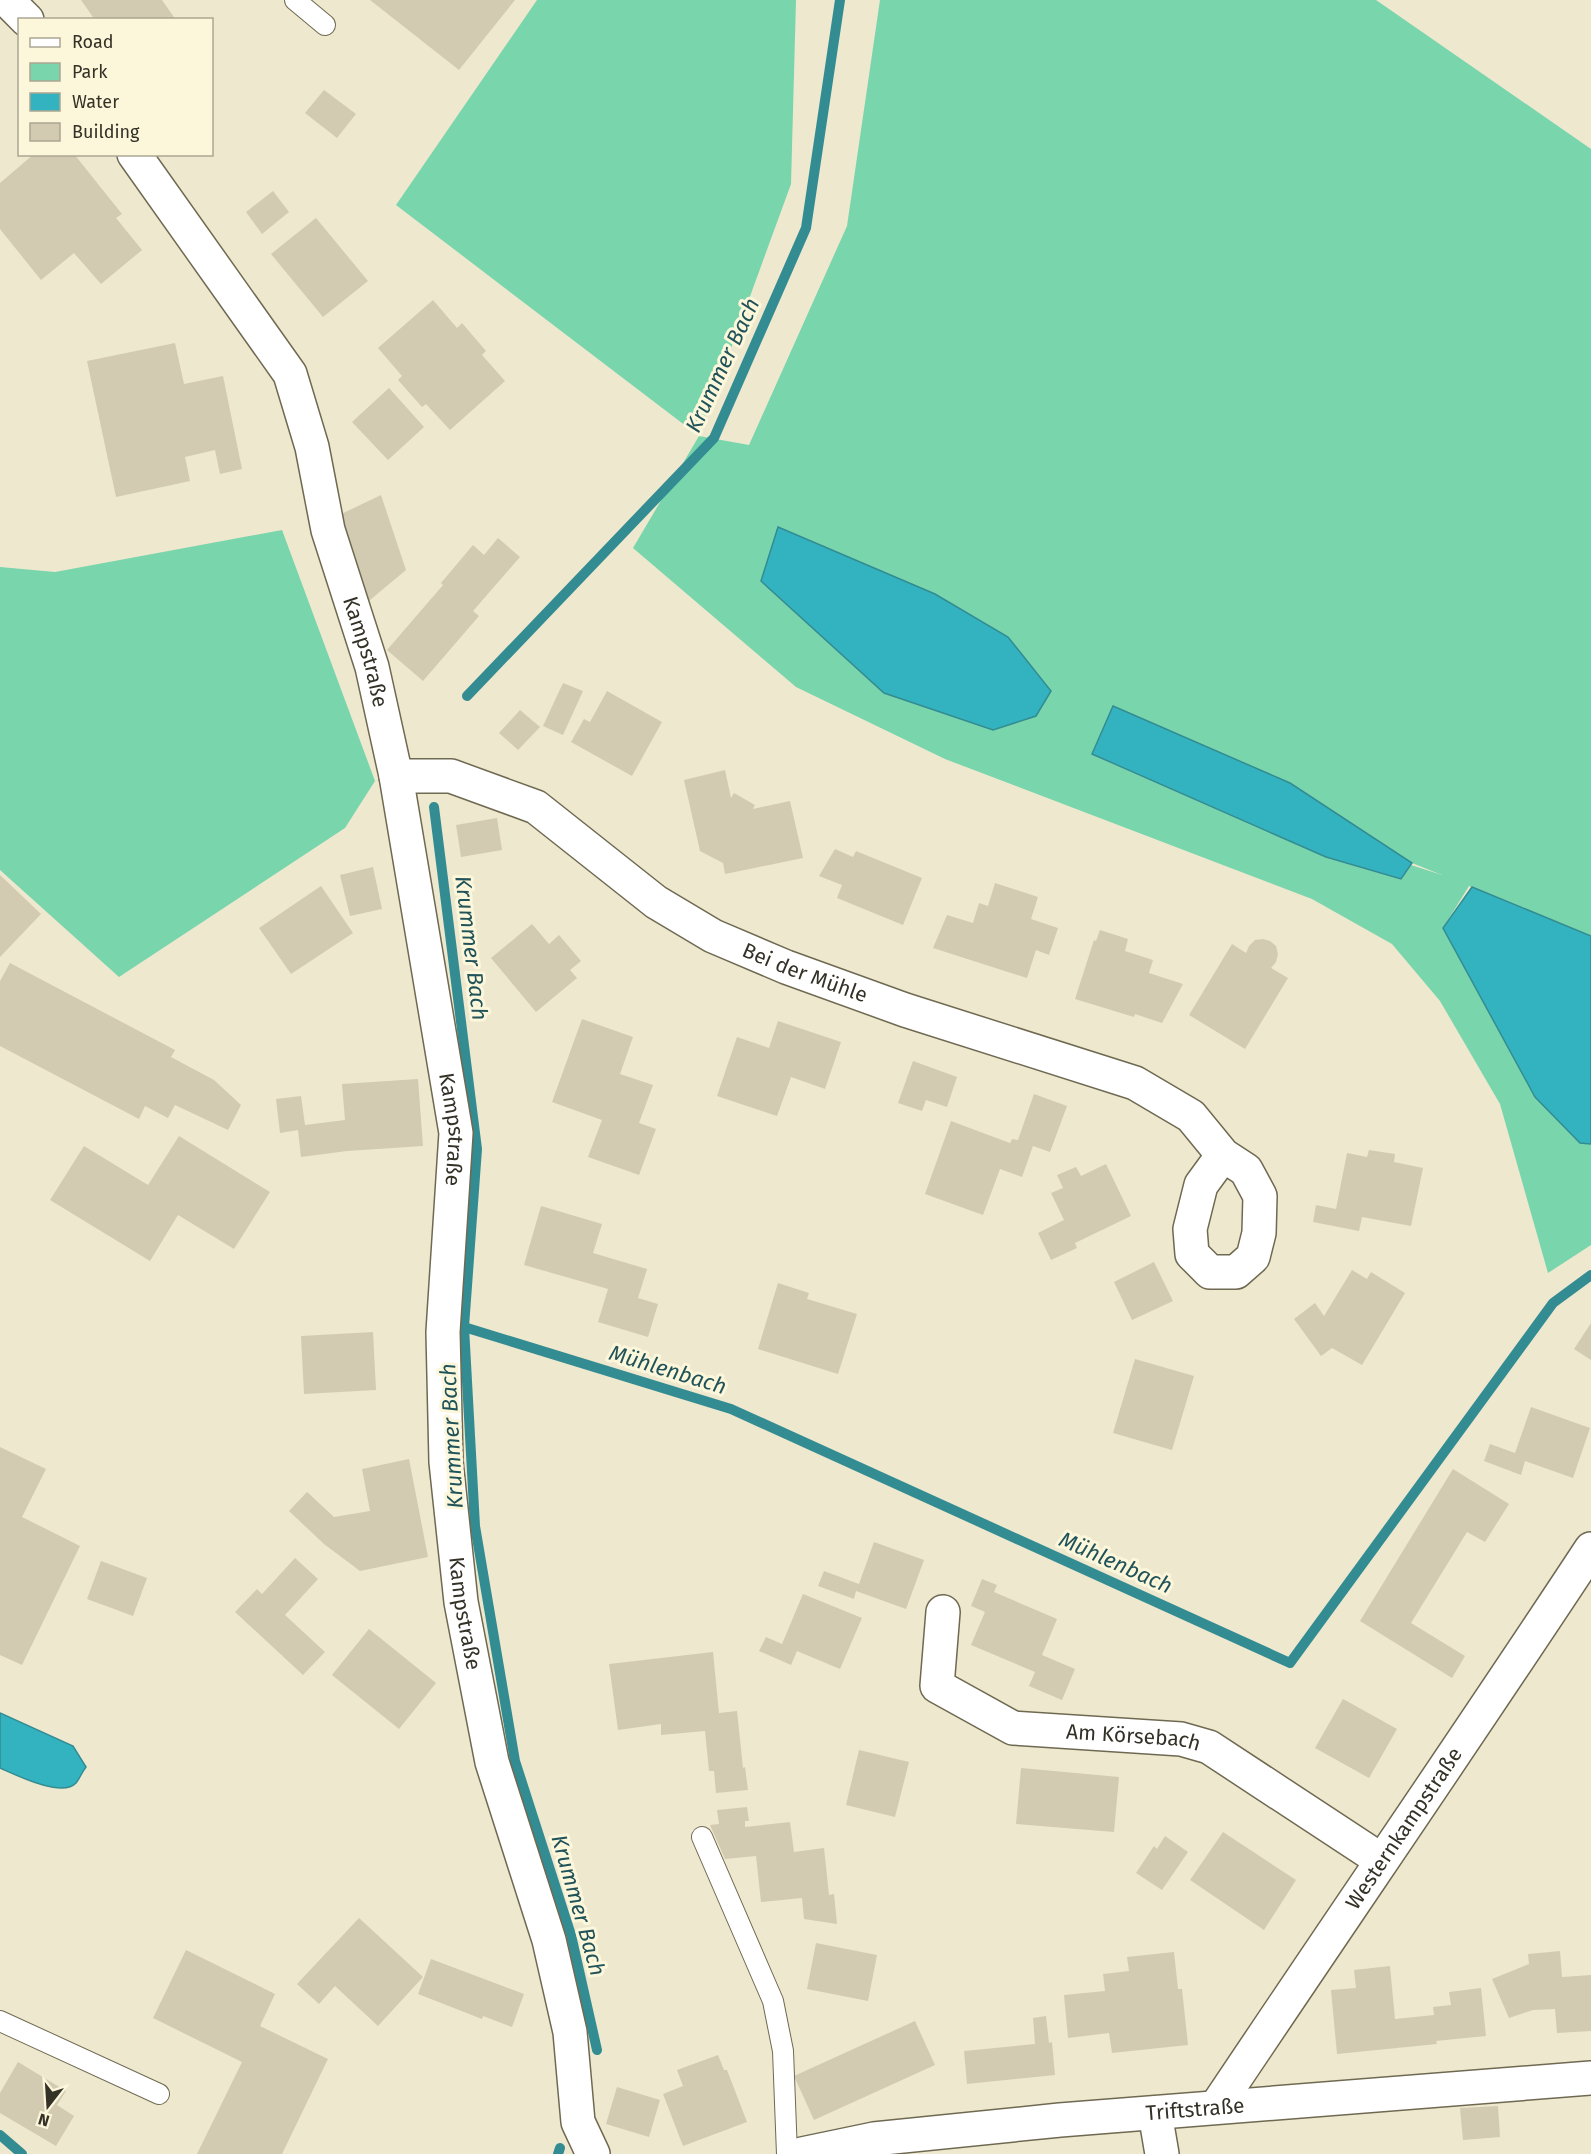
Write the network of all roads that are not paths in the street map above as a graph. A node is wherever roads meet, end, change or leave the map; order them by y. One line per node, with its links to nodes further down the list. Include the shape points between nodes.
1 (7, 0): 3 (street)
2 (295, 0): 4 (lane)
3 (25, 18)
4 (325, 25)
5 (135, 156): 6 (street, Kampstraße, via 290,374 312,447 327,530 372,667)
6 (396, 776): 7 (street, Bei der Mühle, via 451,776 536,807 656,902 713,936 905,1010 1135,1083 1191,1116); 17 (street, Kampstraße, via 456,1133 443,1332 446,1462 461,1602 492,1762 549,1940 570,2032 578,2122)
7 (1223, 1155)
8 (1591, 1549): 11 (street, Westernkampstraße)
9 (944, 1612): 11 (street, Am Körsebach, via 937,1686 1013,1728 1181,1739 1209,1747)
10 (702, 1837): 18 (lane, via 772,2001 783,2051)
11 (1381, 1860): 15 (street, Westernkampstraße)
12 (0, 2021): 14 (lane)
13 (1591, 2078): 15 (street, Triftstraße)
14 (159, 2094)
15 (1216, 2107): 16 (street, Triftstraße)
16 (1155, 2113): 19 (street, Triftstraße, via 874,2139); 20 (street)
17 (593, 2154)
18 (787, 2154)
19 (802, 2154)
20 (1161, 2154)

